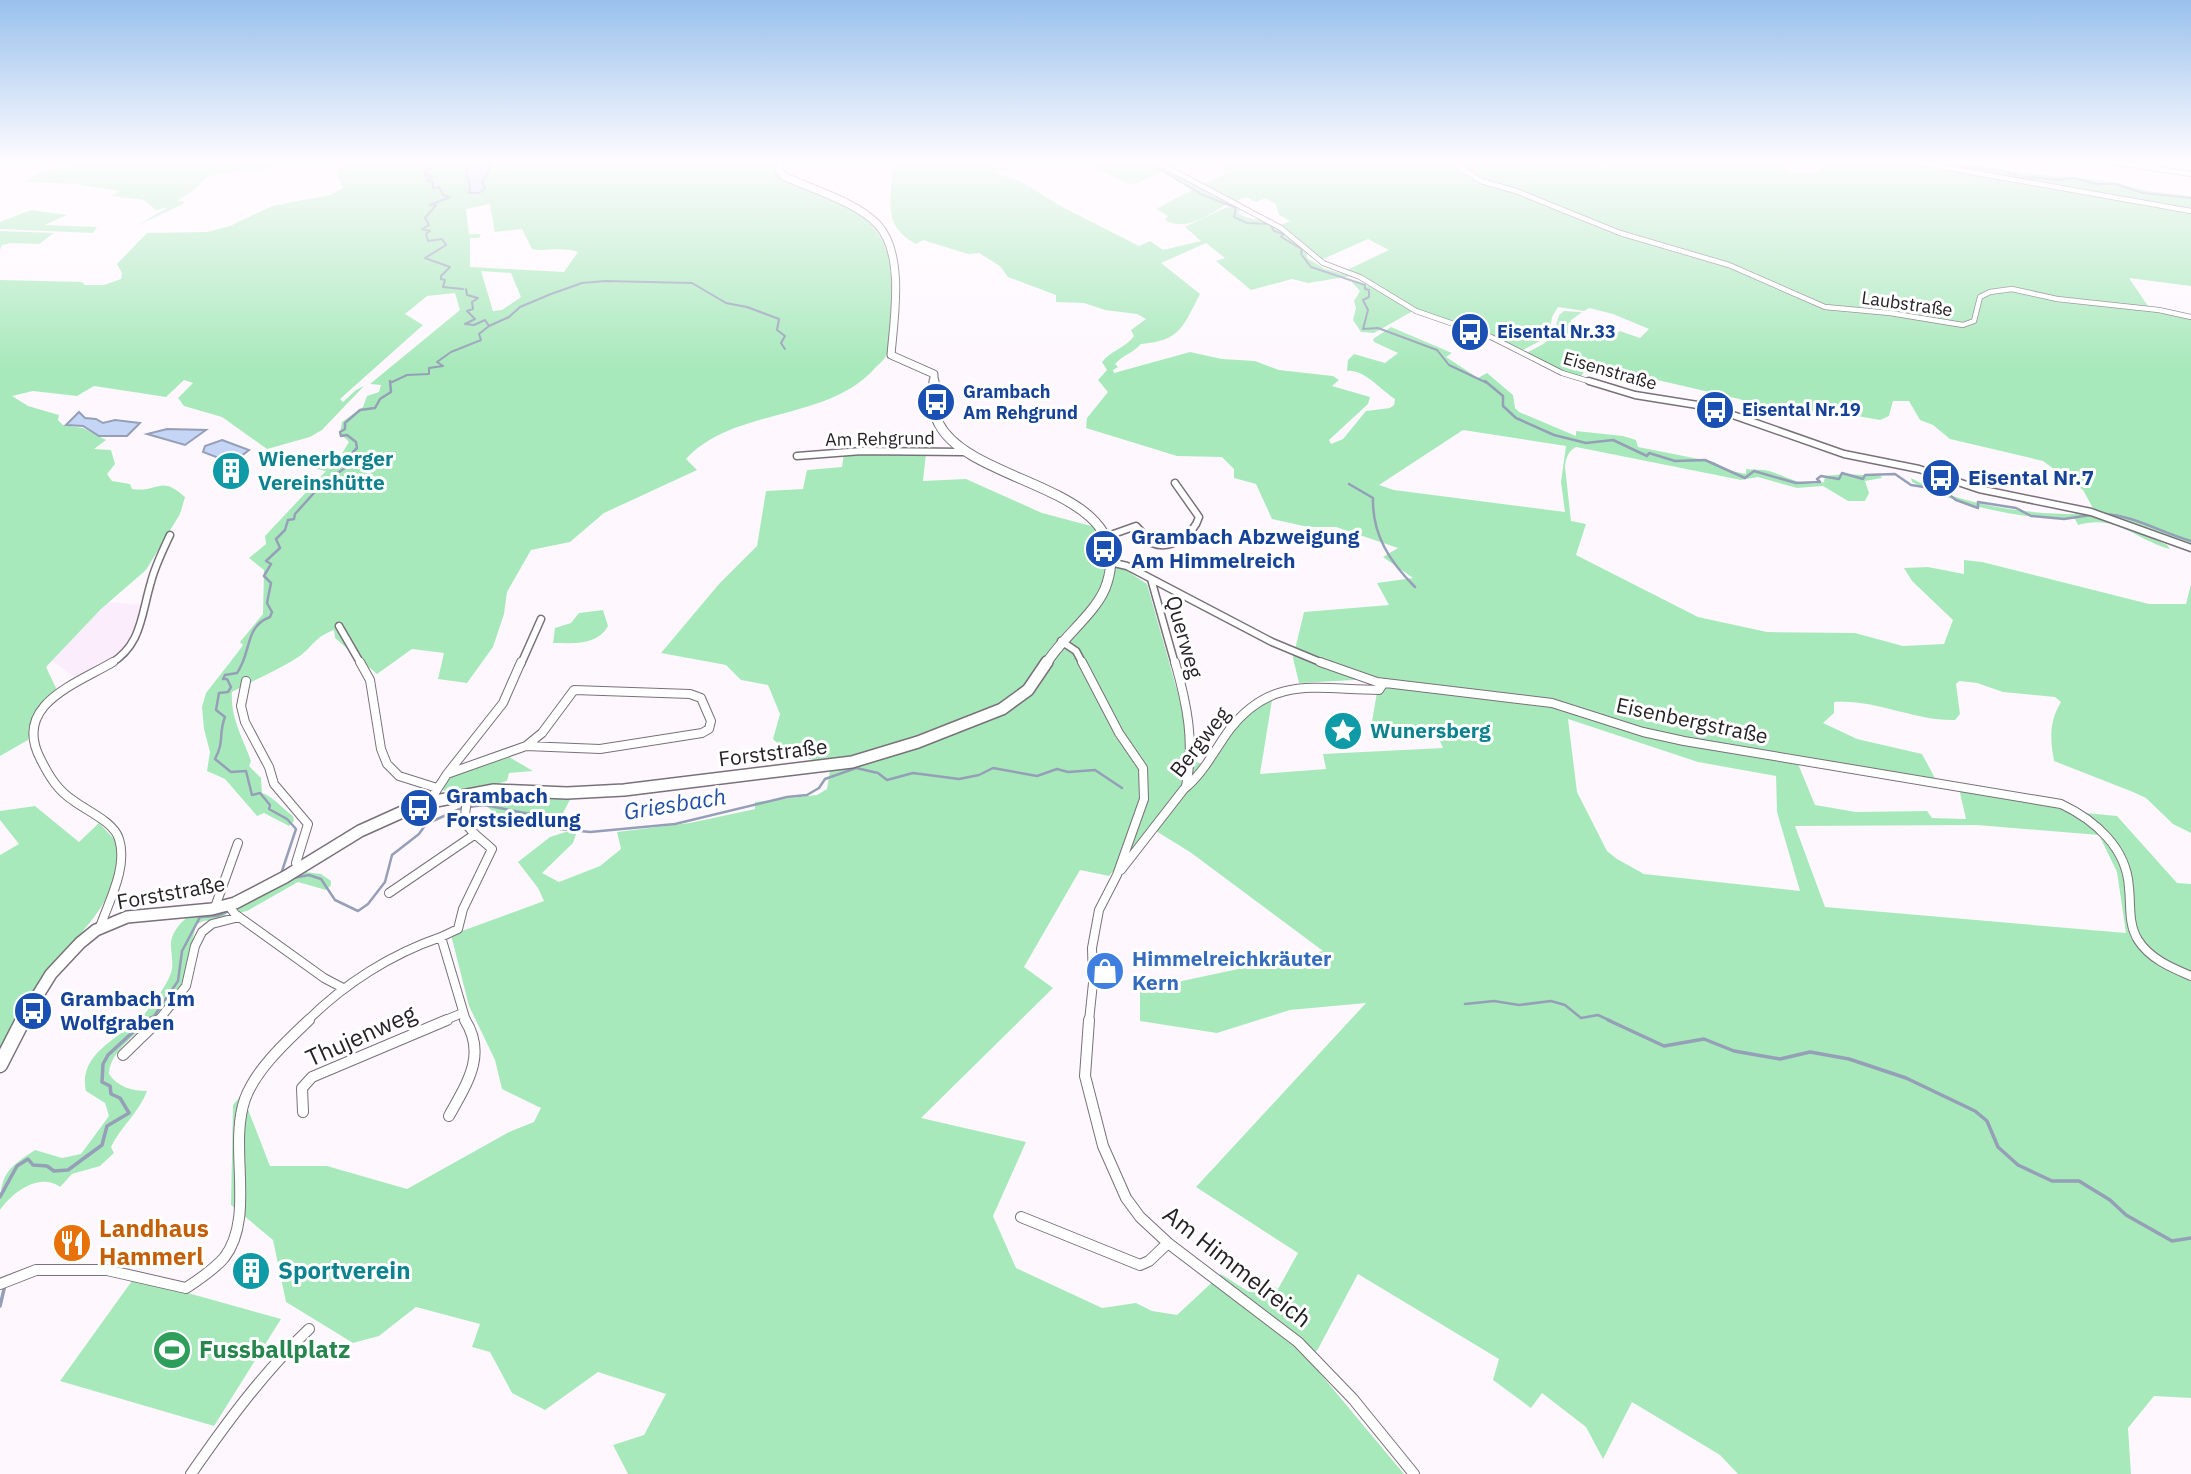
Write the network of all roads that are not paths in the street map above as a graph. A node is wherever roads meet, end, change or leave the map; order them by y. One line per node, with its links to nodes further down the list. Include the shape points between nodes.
1 (882, 230): 5 (street, Forststraße, via 897,275 891,355 934,374 939,424)
2 (1283, 230): 10 (street, Eisenstraße, via 1323,263 1360,276 1416,311 1491,337 1562,373 1635,395 1710,407 1833,451 2096,514)
3 (1612, 230): 4 (street, Laubstraße, via 1729,265 1825,307 1950,325 1972,323 1980,297 2007,289)
4 (2191, 317)
5 (963, 452): 6 (street, Am Rehgrund); 9 (street, Forststraße, via 1067,497)
6 (797, 456)
7 (1175, 483): 9 (street, via 1199,517 1186,537 1154,544 1136,526)
8 (170, 535): 31 (street, via 158,559 135,641 117,659 58,692 41,710 34,726 36,751 60,789 119,838 120,870)
9 (1105, 537): 11 (street, Forststraße)
10 (2191, 548)
11 (1110, 562): 12 (street, Eisenbergstraße); 15 (street, Forststraße, via 1104,592 1095,608)
12 (1151, 579): 17 (street, Eisenbergstraße, via 1272,642); 20 (street, Querweg, via 1191,736)
13 (541, 619): 19 (street, via 503,702)
14 (339, 626): 21 (street, via 370,680 387,764 399,776)
15 (1061, 641): 22 (street, Forststraße, via 1036,679 1011,704 955,729 860,760 691,783 578,793 511,789); 27 (street, Am Himmelreich, via 1076,651 1143,768 1144,799)
16 (246, 681): 26 (street, via 241,706 245,722 274,783 308,824)
17 (1383, 684): 20 (street, Bergweg, via 1379,690 1302,687 1273,694 1246,713 1193,783); 33 (street, Eisenbergstraße, via 1552,703 1684,741 2061,804 2094,823 2116,850 2129,882 2131,925 2142,946)
18 (526, 746): 18 (street, via 542,733 573,690 695,695 707,707 711,726 702,733 606,749); 19 (street)
19 (447, 774): 21 (street)
20 (1186, 786): 27 (street, Bergweg)
21 (437, 788): 23 (street)
22 (468, 799): 23 (street, Forststraße); 24 (street, via 463,815)
23 (429, 802): 26 (street, Forststraße, via 374,824)
24 (474, 835): 28 (street); 32 (street, via 492,849 490,858 463,909 458,929)
25 (238, 843): 29 (street)
26 (294, 872): 30 (street, Forststraße)
27 (1117, 875): 41 (street, Am Himmelreich, via 1106,891 1094,927 1085,1076 1103,1146 1126,1198)
28 (389, 892)
29 (215, 907): 30 (street, Forststraße); 31 (street, Forststraße, via 137,916)
30 (233, 911): 34 (street); 36 (street, via 230,922 211,924 203,932 194,950 192,971 178,998 162,1020)
31 (100, 927): 37 (street, via 47,981)
32 (441, 937): 34 (street); 35 (street)
33 (2191, 976)
34 (343, 988): 42 (street, via 282,1048 249,1090 241,1113 240,1216 234,1242 209,1275 186,1288 107,1270 36,1270)
35 (460, 1014): 38 (street, Thujenweg, via 312,1077 300,1091); 39 (street, via 473,1034 477,1058)
36 (123, 1055)
37 (0, 1065)
38 (303, 1112)
39 (449, 1116)
40 (1021, 1217): 41 (street, via 1140,1265)
41 (1168, 1243): 45 (street, Am Himmelreich, via 1298,1342)
42 (5, 1282)
43 (309, 1329): 44 (street, via 242,1401)
44 (191, 1474)
45 (1415, 1474)

